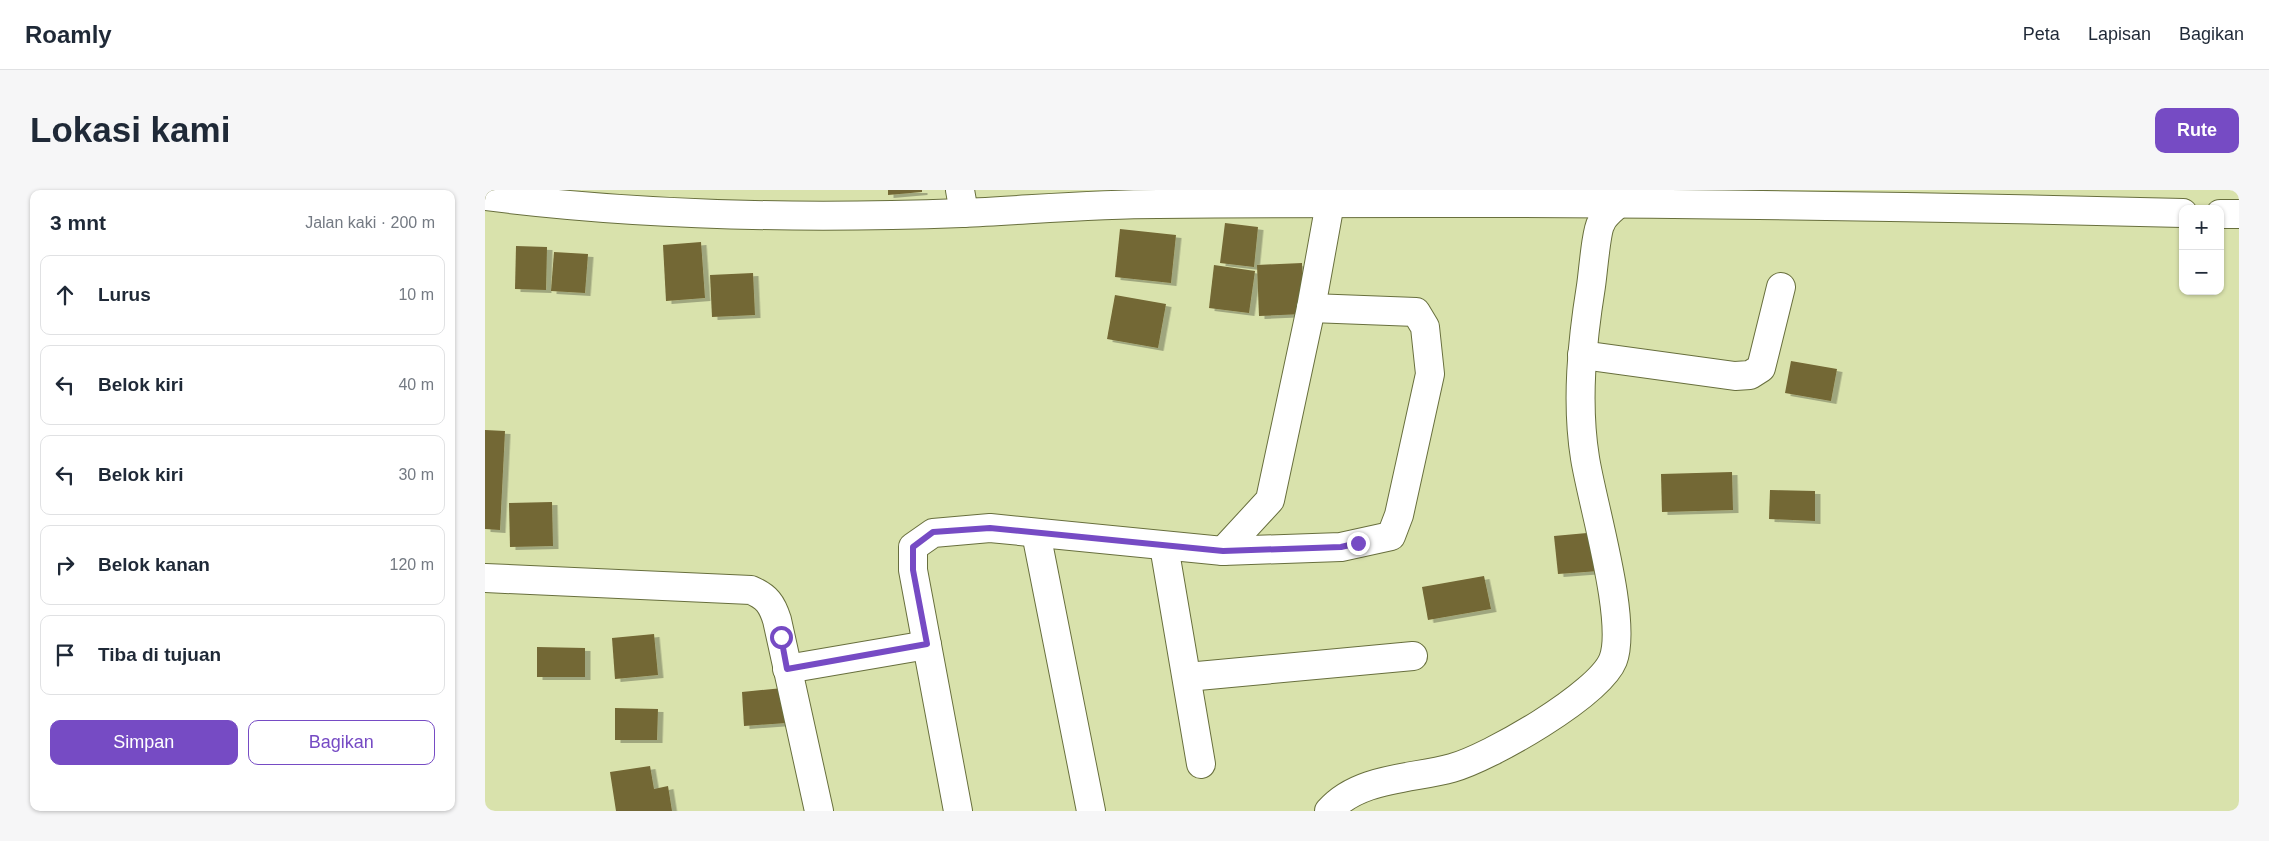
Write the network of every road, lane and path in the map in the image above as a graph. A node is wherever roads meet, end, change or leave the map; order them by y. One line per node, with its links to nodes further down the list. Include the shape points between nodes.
1 (485, 196): 4 (street, via 720,215)
2 (1565, 196): 5 (street); 6 (street)
3 (1936, 198): 5 (street); 7 (street)
4 (962, 201): 6 (street, via 1082,205)
5 (1620, 202): 12 (street, via 1601,222)
6 (1330, 203): 11 (street)
7 (2179, 213)
8 (2224, 214): 9 (street)
9 (2239, 214)
10 (1781, 287): 12 (street, via 1761,368 1750,375 1735,376)
11 (1311, 308): 15 (street, via 1270,500); 15 (street, via 1416,312 1425,327 1429,374 1399,515 1391,536 1341,547)
12 (1582, 355): 25 (street, via 1581,425 1615,612 1613,661 1591,688 1489,754 1453,768 1351,793)
13 (1036, 533): 14 (street); 17 (street, via 990,528 933,532 913,547 913,570); 24 (street)
14 (1164, 546): 15 (street); 20 (street)
15 (1223, 551)
16 (485, 578): 19 (street, via 751,590 764,596 773,606)
17 (927, 644): 19 (street); 23 (street)
18 (1413, 656): 20 (street)
19 (787, 669): 22 (street)
20 (1187, 678): 21 (street)
21 (1201, 764)
22 (819, 811)
23 (958, 811)
24 (1091, 811)
25 (1329, 811)

